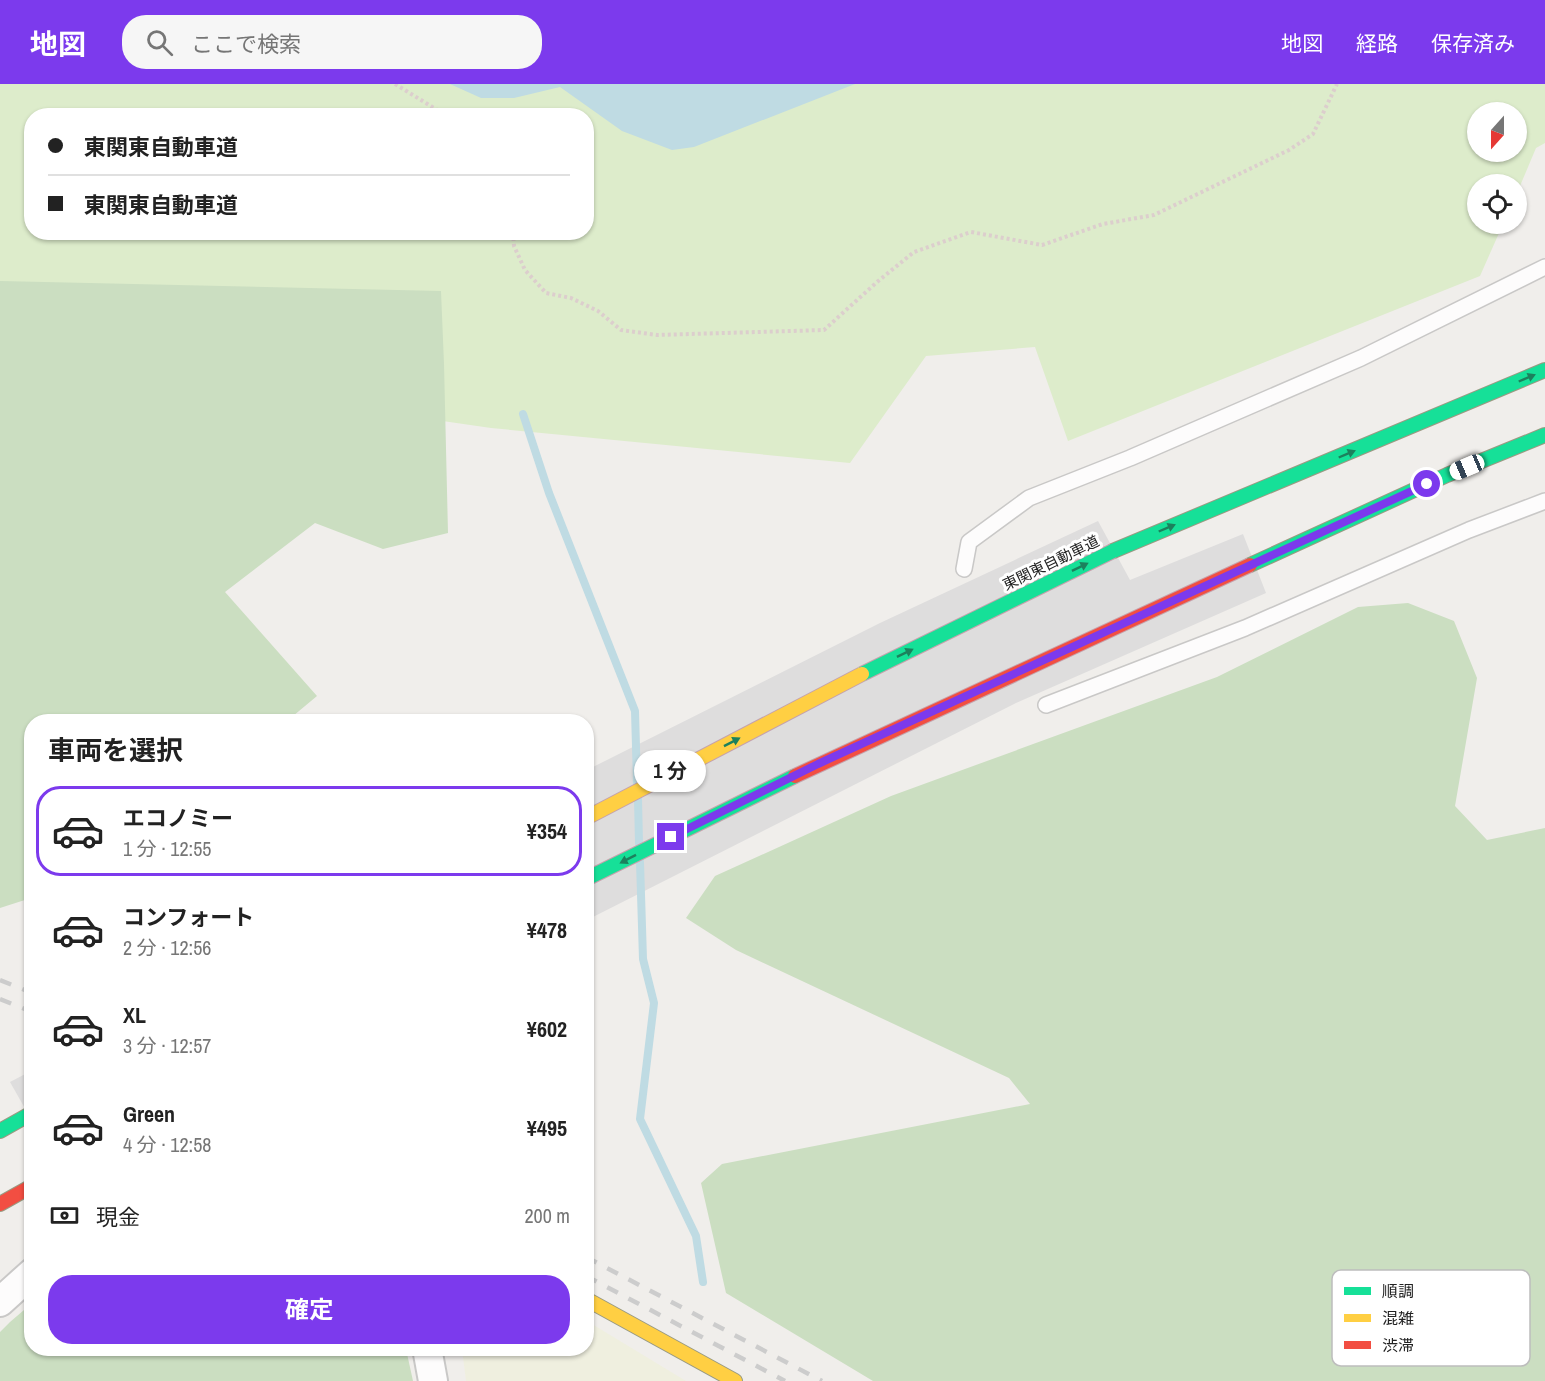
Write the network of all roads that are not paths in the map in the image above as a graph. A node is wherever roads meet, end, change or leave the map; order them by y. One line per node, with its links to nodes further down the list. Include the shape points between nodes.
1 (1545, 267): 5 (lane, via 1361,358 1029,498 969,542)
2 (1545, 370): 7 (main road, 東関東自動車道, one-way to 2, bridge, via 870,670 1113,551)
3 (1545, 435): 8 (main road, one-way to 8, bridge, via 1447,475 818,764)
4 (1545, 501): 6 (lane, via 1245,628)
5 (964, 569)
6 (1046, 705)
7 (594, 814)
8 (594, 875)
9 (24, 1118): 10 (main road)
10 (0, 1131)
11 (24, 1190): 12 (main road)
12 (0, 1204)
13 (24, 1280): 14 (street)
14 (0, 1302)
15 (594, 1303): 18 (main road)
16 (429, 1356): 17 (street)
17 (433, 1381)
18 (735, 1381)

